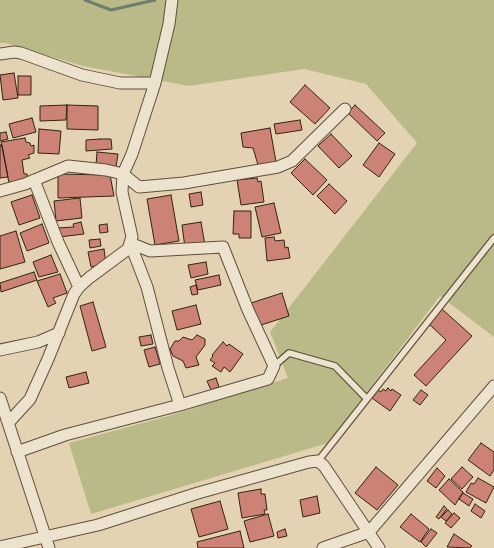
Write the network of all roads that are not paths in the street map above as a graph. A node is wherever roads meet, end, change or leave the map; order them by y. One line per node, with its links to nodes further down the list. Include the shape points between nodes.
1 (172, 0): 3 (street)
2 (0, 54): 3 (street, via 21,53 82,75 120,83)
3 (156, 83): 5 (street)
4 (345, 109): 5 (street, via 292,161 278,167 184,183 139,187)
5 (123, 174): 6 (street, via 68,166); 9 (street, via 122,192 132,237)
6 (34, 180): 7 (street); 10 (street)
7 (0, 191)
8 (494, 238): 16 (lane)
9 (130, 243): 10 (street, via 128,249); 13 (street, via 150,251 223,247); 17 (street, via 146,286)
10 (79, 287): 11 (street)
11 (58, 333): 12 (street, via 38,342); 18 (street, via 30,399)
12 (0, 350)
13 (274, 366): 16 (lane, via 289,352 335,366); 17 (street, via 268,379)
14 (494, 386): 21 (street)
15 (0, 398): 18 (street)
16 (367, 399): 20 (lane)
17 (180, 405): 19 (street, via 65,435)
18 (9, 422): 19 (street)
19 (17, 452): 22 (street)
20 (318, 461): 21 (street); 22 (street, via 198,493 98,525)
21 (369, 532): 25 (street); 26 (street)
22 (46, 536): 23 (street); 24 (street)
23 (0, 547)
24 (50, 548)
25 (323, 548)
26 (379, 548)

